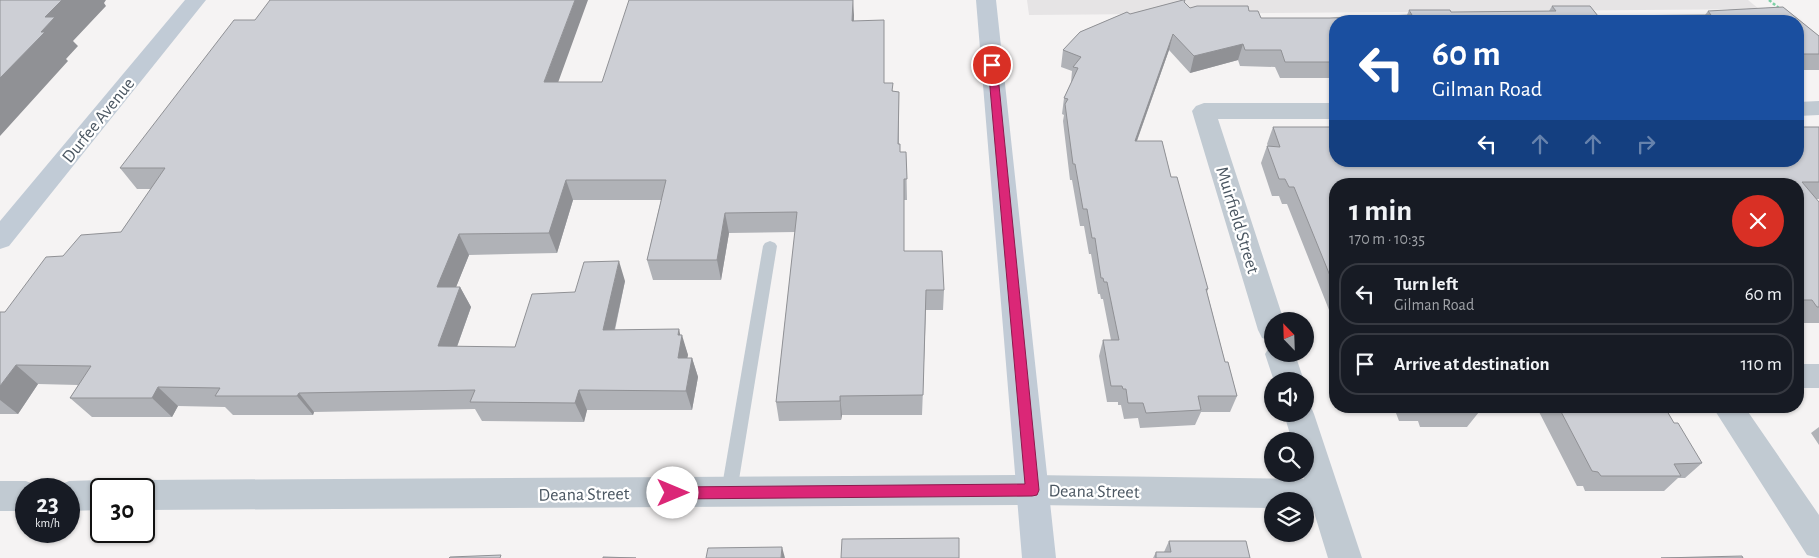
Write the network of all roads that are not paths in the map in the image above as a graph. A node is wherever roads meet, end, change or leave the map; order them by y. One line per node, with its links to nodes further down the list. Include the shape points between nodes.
1 (196, 0): 6 (street, Durfee Avenue)
2 (986, 0): 13 (street)
3 (1819, 108): 4 (street)
4 (1804, 109)
5 (1329, 111): 8 (street, Muirfield Street, via 1204,111)
6 (1, 236)
7 (770, 246): 14 (lane)
8 (1266, 312)
9 (1804, 376): 10 (street)
10 (1819, 376)
11 (1732, 413): 19 (street)
12 (1302, 422): 15 (street)
13 (1032, 490): 14 (street, Deana Street); 15 (street, Deana Street); 20 (street)
14 (729, 492): 16 (street, Deana Street)
15 (1324, 494): 21 (street)
16 (155, 495)
17 (0, 496): 18 (street)
18 (15, 496)
19 (1819, 544)
20 (1039, 558)
21 (1344, 558)

